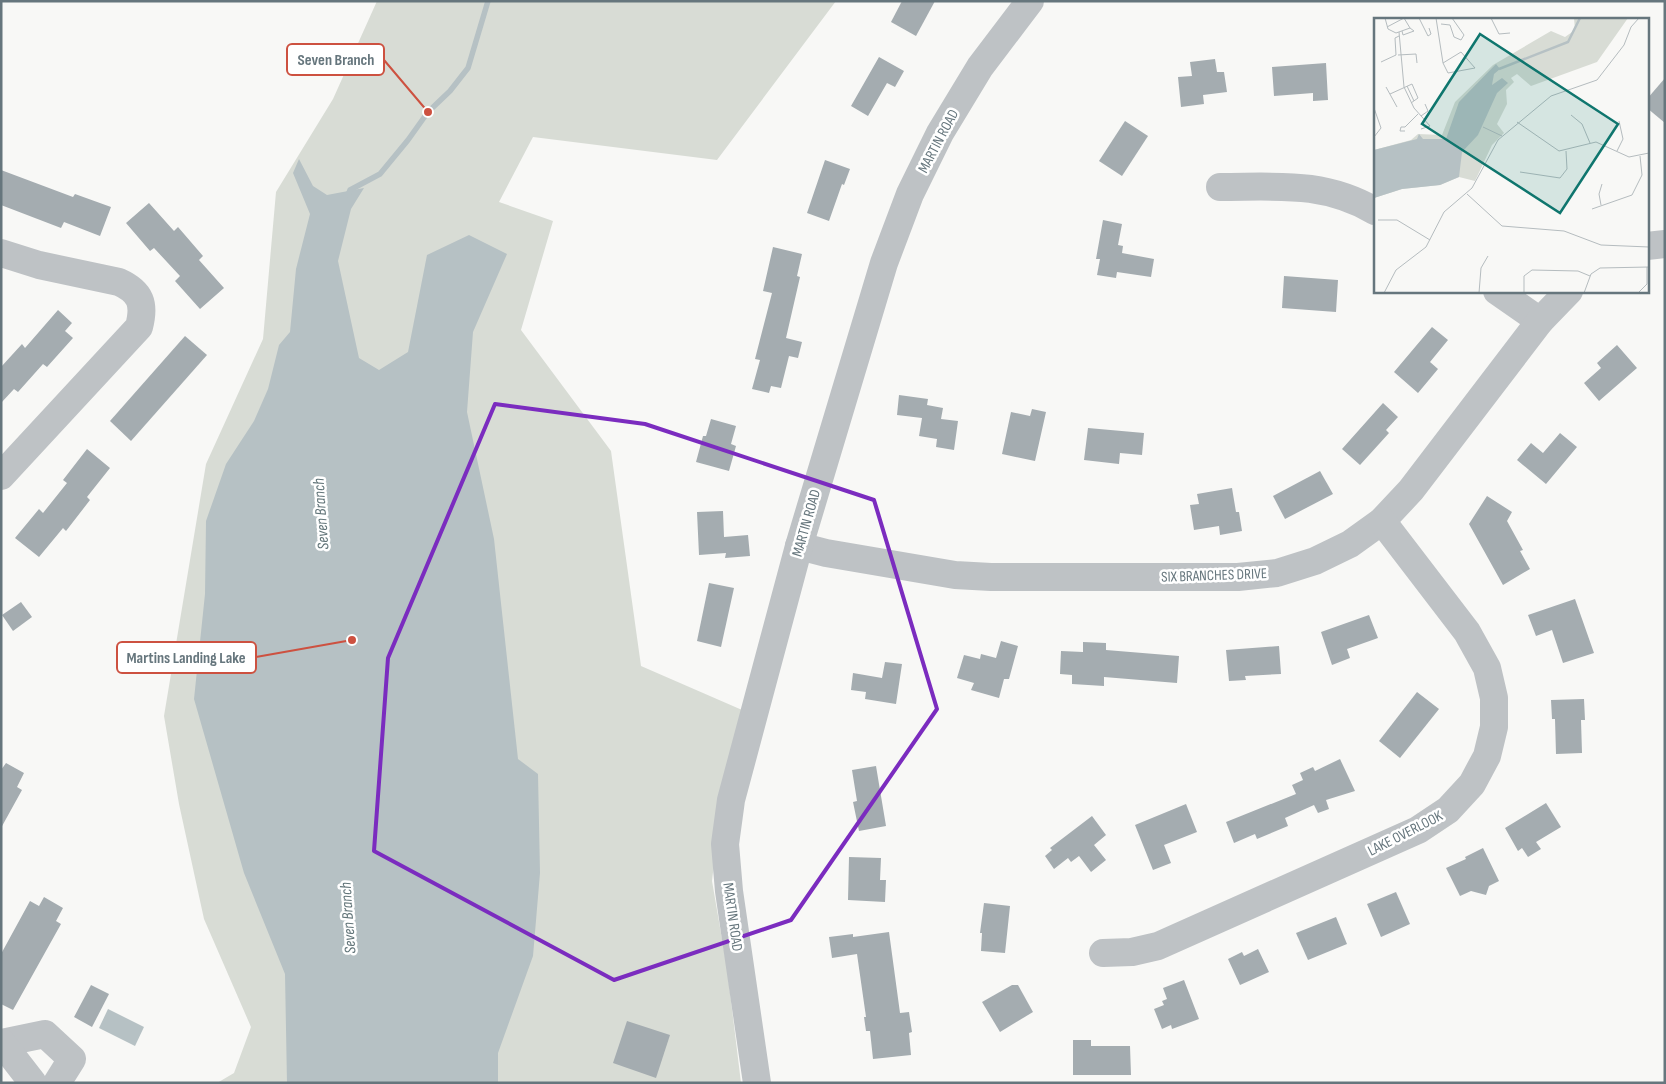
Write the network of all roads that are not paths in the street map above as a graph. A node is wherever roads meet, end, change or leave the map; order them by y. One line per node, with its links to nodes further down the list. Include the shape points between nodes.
1 (1030, 1): 12 (street, MARTIN ROAD, via 980,67 940,133 910,194 884,263)
2 (1220, 187): 3 (street, via 1301,187 1332,193)
3 (1374, 210)
4 (1665, 244): 5 (street)
5 (1648, 246)
6 (1, 253): 10 (street, via 39,265 119,282 131,288 140,299 142,312 139,326)
7 (1498, 292): 9 (street)
8 (1568, 292): 9 (street, SIX BRANCHES DRIVE)
9 (1540, 321): 11 (street, SIX BRANCHES DRIVE, via 1411,490)
10 (1, 476)
11 (1382, 521): 12 (street, SIX BRANCHES DRIVE, via 1350,544 1315,562 1277,573 1238,577 955,575); 13 (street, LAKE OVERLOOK, via 1467,632 1487,668 1494,698 1494,728 1486,756 1472,784 1448,810 1418,830 1158,946 1132,952)
12 (799, 546): 17 (street, MARTIN ROAD, via 731,800 725,844)
13 (1104, 953)
14 (1, 1043): 15 (street); 16 (street, via 45,1034 72,1059)
15 (33, 1083)
16 (57, 1083)
17 (757, 1083)

